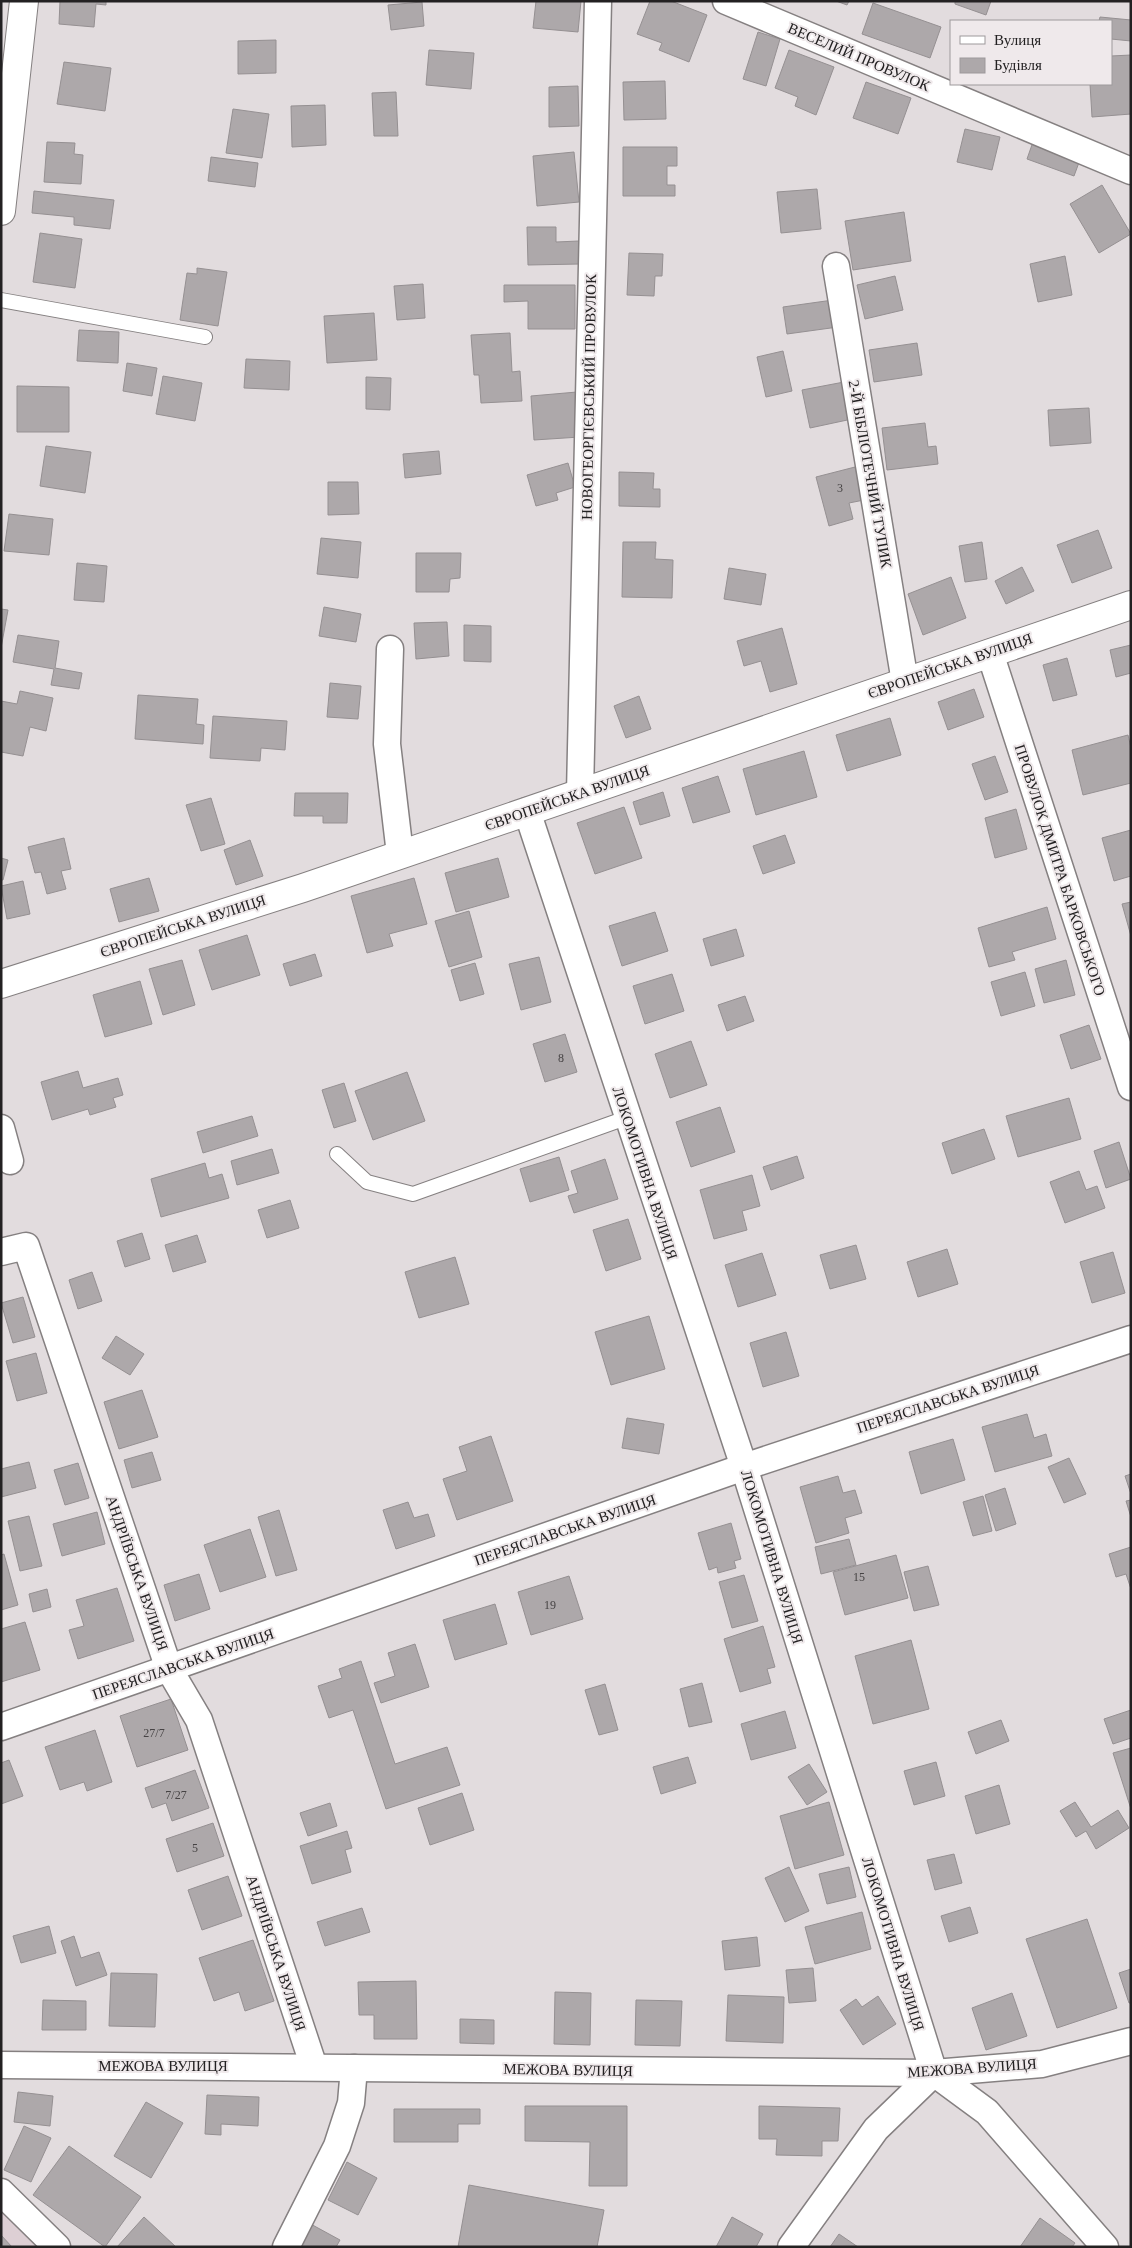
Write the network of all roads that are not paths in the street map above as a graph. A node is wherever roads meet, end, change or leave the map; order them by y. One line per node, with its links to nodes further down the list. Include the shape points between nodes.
1 (24, 1): 5 (street)
2 (598, 1): 13 (street, НОВОГЕОРГІЄВСЬКИЙ ПРОВУЛОК)
3 (726, 1): 4 (street, ВЕСЕЛИЙ ПРОВУЛОК)
4 (1131, 171)
5 (1, 211)
6 (836, 266): 12 (street, 2-Й БІБЛІОТЕЧНИЙ ТУПИК)
7 (1, 300): 8 (lane)
8 (205, 337)
9 (1131, 605): 11 (street, ЄВРОПЕЙСЬКА ВУЛИЦЯ)
10 (390, 649): 15 (street, via 386,744)
11 (990, 653): 12 (street, ЄВРОПЕЙСЬКА ВУЛИЦЯ); 17 (street, ПРОВУЛОК ДМИТРА БАРКОВСЬКОГО)
12 (905, 682): 13 (street, ЄВРОПЕЙСЬКА ВУЛИЦЯ)
13 (580, 793): 14 (street, ЄВРОПЕЙСЬКА ВУЛИЦЯ)
14 (527, 811): 15 (street, ЄВРОПЕЙСЬКА ВУЛИЦЯ); 18 (street, ЛОКОМОТИВНА ВУЛИЦЯ)
15 (400, 854): 16 (street, ЄВРОПЕЙСЬКА ВУЛИЦЯ)
16 (1, 984)
17 (1131, 1087)
18 (626, 1118): 20 (lane, via 413,1194 367,1182); 24 (street, ЛОКОМОТИВНА ВУЛИЦЯ)
19 (1, 1128): 21 (street)
20 (337, 1154)
21 (10, 1161)
22 (14, 1249): 25 (street, АНДРІЇВСЬКА ВУЛИЦЯ)
23 (1131, 1339): 24 (street, ПЕРЕЯСЛАВСЬКА ВУЛИЦЯ)
24 (744, 1467): 25 (street, ПЕРЕЯСЛАВСЬКА ВУЛИЦЯ); 31 (street, ЛОКОМОТИВНА ВУЛИЦЯ)
25 (170, 1669): 26 (street, ПЕРЕЯСЛАВСЬКА ВУЛИЦЯ); 29 (street, АНДРІЇВСЬКА ВУЛИЦЯ, via 199,1720)
26 (1, 1727)
27 (1131, 2041): 31 (street, МЕЖОВА ВУЛИЦЯ, via 1042,2064)
28 (1, 2065): 29 (street, МЕЖОВА ВУЛИЦЯ)
29 (314, 2067): 30 (street, МЕЖОВА ВУЛИЦЯ)
30 (354, 2068): 31 (street, МЕЖОВА ВУЛИЦЯ); 34 (street, via 351,2103 336,2146)
31 (934, 2073): 35 (street, via 876,2129); 36 (street, via 987,2112)
32 (1, 2192): 33 (street)
33 (57, 2247)
34 (286, 2247)
35 (791, 2247)
36 (1105, 2247)

